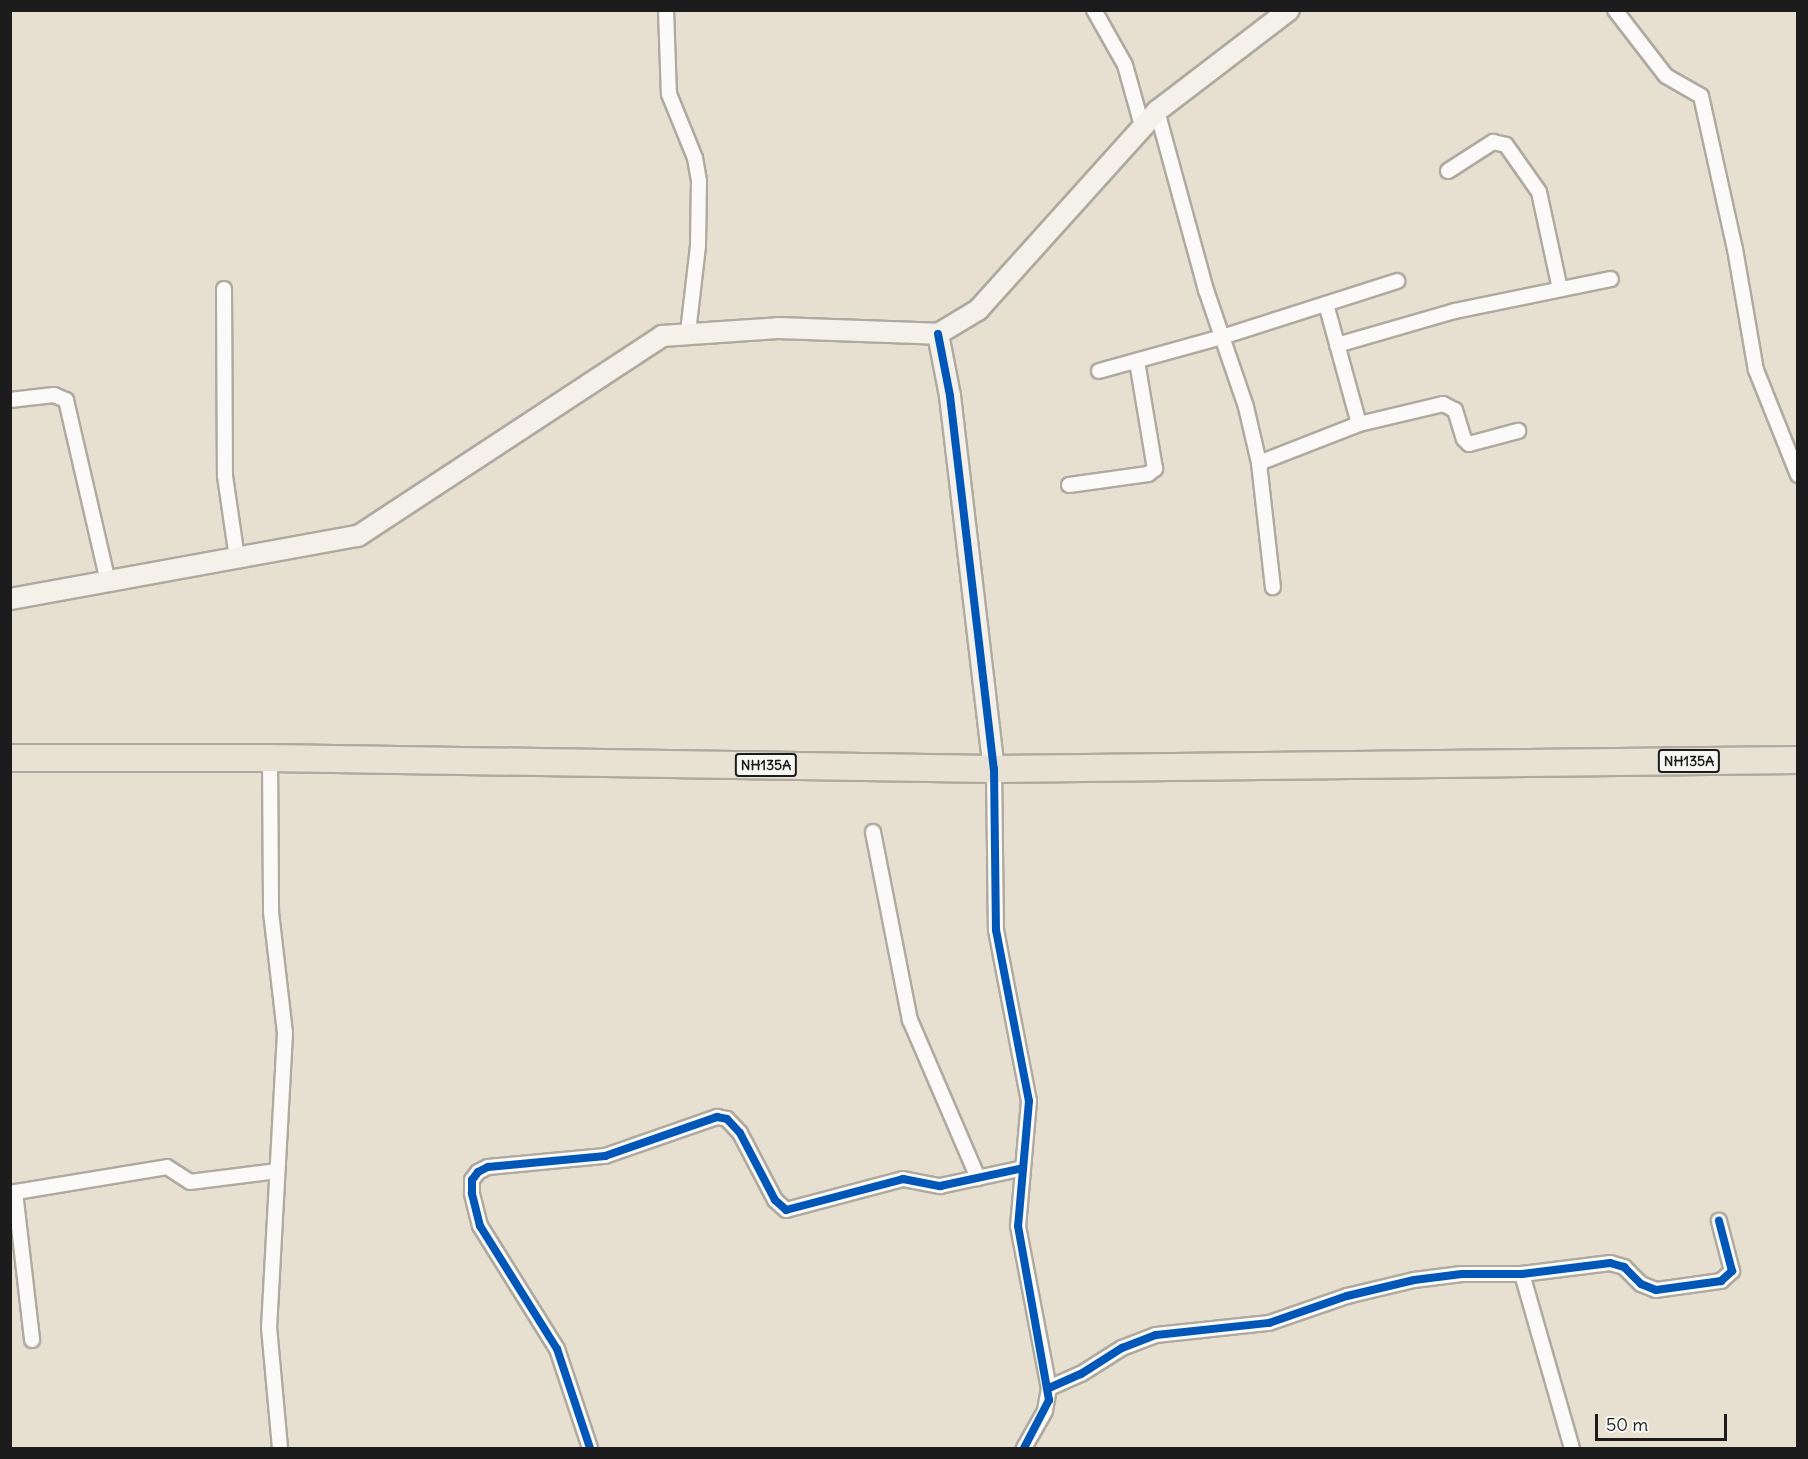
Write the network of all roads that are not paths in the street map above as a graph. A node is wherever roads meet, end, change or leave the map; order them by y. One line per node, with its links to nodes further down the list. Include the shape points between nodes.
1 (666, 10): 13 (street, via 669,93 695,158 699,182)
2 (1095, 10): 6 (street, via 1125,65)
3 (1289, 10): 5 (main road)
4 (1615, 10): 23 (street, via 1666,76 1701,96 1735,249 1756,370)
5 (1157, 111): 6 (main road); 15 (street)
6 (1142, 126): 14 (main road, via 978,310)
7 (1448, 171): 11 (street, via 1493,142 1506,145 1539,192)
8 (1611, 279): 11 (street)
9 (1397, 281): 12 (street)
10 (224, 289): 25 (street, via 225,476)
11 (1560, 289): 16 (street, via 1455,311)
12 (1326, 304): 15 (street); 16 (street)
13 (681, 333): 14 (main road, via 777,328); 25 (main road, via 662,336 358,536)
14 (938, 334): 32 (main road, via 950,396)
15 (1222, 337): 17 (street); 22 (street, via 1246,407)
16 (1337, 345): 20 (street)
17 (1137, 362): 18 (street); 24 (street, via 1155,469 1148,474)
18 (1099, 371)
19 (10, 400): 26 (street, via 54,395 66,400)
20 (1359, 424): 21 (street, via 1447,404 1455,410 1469,444); 22 (street)
21 (1518, 431)
22 (1259, 463): 27 (street)
23 (1797, 475)
24 (1069, 485)
25 (237, 558): 26 (main road)
26 (108, 582): 28 (main road)
27 (1273, 587)
28 (10, 599)
29 (10, 758): 30 (highway, NH135A)
30 (270, 758): 32 (highway, NH135A); 35 (street, via 271,912 285,1033)
31 (1797, 760): 32 (highway, NH135A)
32 (994, 769): 34 (street, via 996,930 1029,1101)
33 (873, 832): 36 (street, via 910,1020)
34 (1023, 1168): 36 (street); 43 (street, via 1018,1226)
35 (277, 1171): 37 (street, via 193,1182 167,1167); 44 (street, via 269,1327)
36 (978, 1178): 45 (street, via 940,1186 903,1179 786,1210 775,1200 740,1132 727,1119 717,1117 605,1156 488,1167 478,1172 472,1180 472,1193 480,1226 557,1349)
37 (13, 1192): 40 (street)
38 (1719, 1221): 39 (street, via 1732,1271 1721,1281 1656,1290 1641,1284 1624,1267 1610,1263)
39 (1522, 1274): 43 (street, via 1462,1274 1414,1280 1347,1296 1269,1323 1156,1335 1122,1348 1081,1374); 47 (street)
40 (25, 1278): 41 (street); 42 (street)
41 (10, 1281)
42 (32, 1340)
43 (1048, 1388): 46 (street, via 1045,1411)
44 (280, 1449)
45 (590, 1449)
46 (1024, 1449)
47 (1572, 1449)

